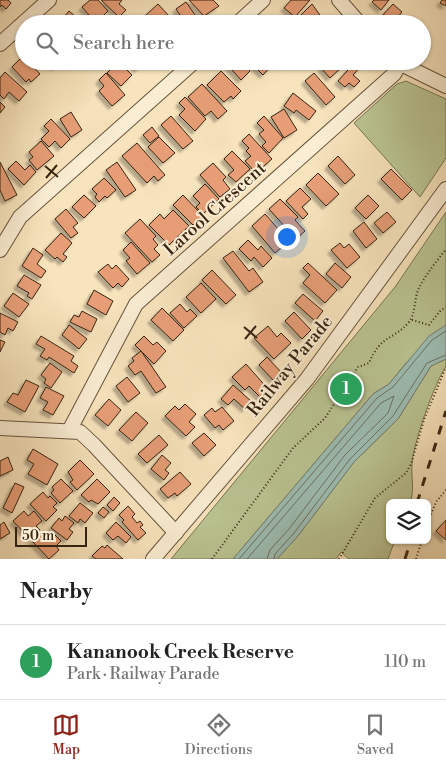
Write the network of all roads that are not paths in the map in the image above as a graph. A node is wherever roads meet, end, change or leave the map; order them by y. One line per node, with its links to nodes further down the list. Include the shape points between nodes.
1 (49, 0): 4 (street)
2 (263, 0): 5 (street)
3 (339, 0): 6 (street)
4 (32, 15)
5 (247, 15)
6 (352, 15)
7 (15, 31): 8 (street)
8 (0, 44)
9 (184, 70): 14 (street, via 20,217)
10 (395, 70): 16 (street, Larool Crescent, via 136,304 84,403)
11 (412, 70): 12 (street)
12 (446, 86)
13 (446, 189): 17 (street, Railway Parade, via 307,378)
14 (0, 250)
15 (0, 428): 16 (street)
16 (73, 431): 17 (street, via 94,444)
17 (176, 533): 18 (street, Railway Parade)
18 (154, 559)

